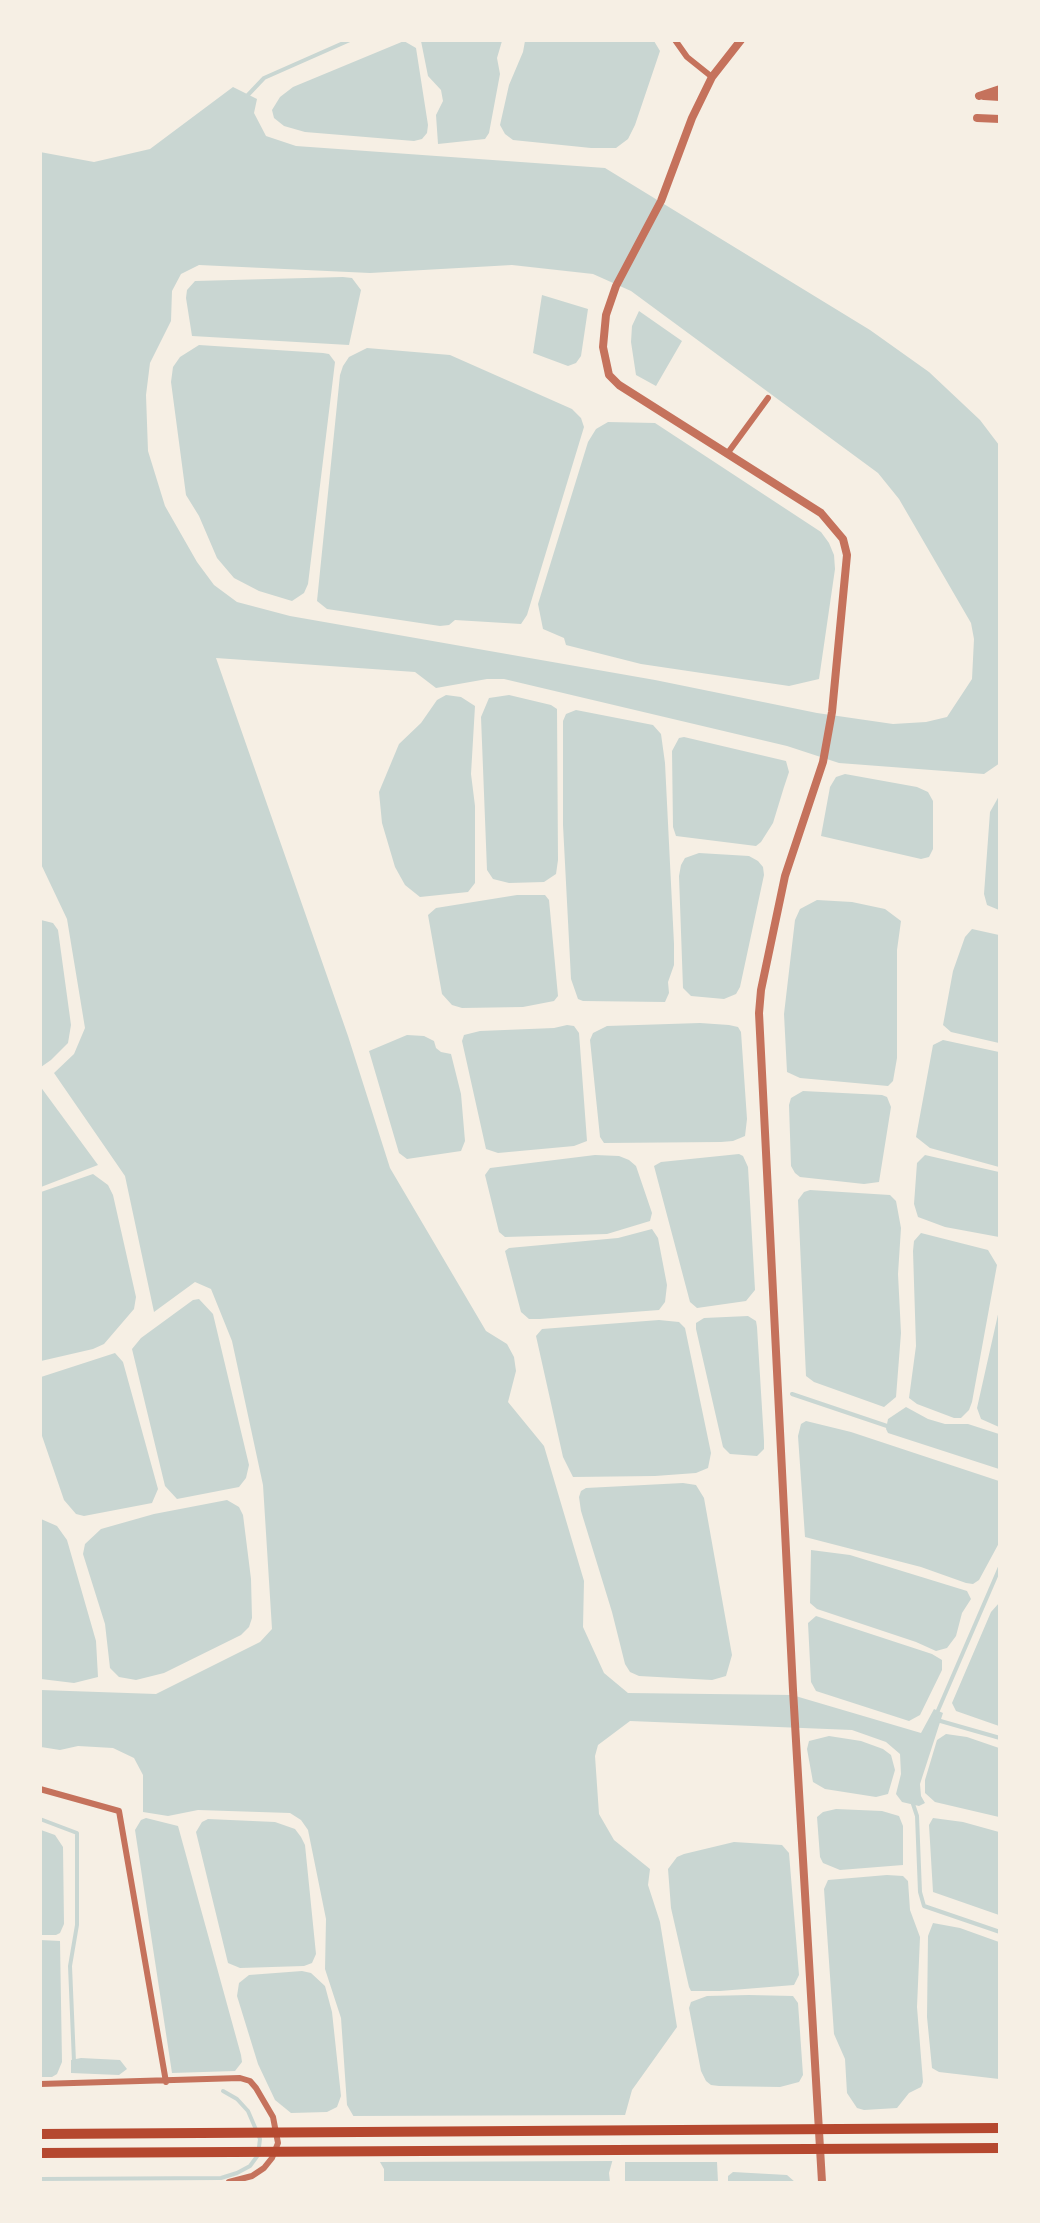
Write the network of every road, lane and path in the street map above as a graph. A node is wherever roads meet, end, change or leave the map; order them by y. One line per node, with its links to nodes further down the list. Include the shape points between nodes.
1 (675, 40): 3 (street, via 687,57)
2 (741, 40): 3 (street)
3 (712, 77): 9 (street, via 661,201 616,286 606,315 603,347 609,375 631,394)
4 (999, 89): 5 (street, via 979,96)
5 (999, 97)
6 (977, 118): 7 (street)
7 (999, 119)
8 (768, 398): 9 (street)
9 (727, 454): 18 (street, via 821,513 843,538 847,555 832,712 823,762 785,876 759,1013)
10 (40, 1789): 11 (street, via 119,1811)
11 (166, 2082): 12 (street); 17 (street, via 240,2078 256,2088 273,2117 278,2143 264,2168)
12 (40, 2084)
13 (999, 2127): 14 (highway)
14 (40, 2134)
15 (999, 2148): 16 (highway)
16 (40, 2153)
17 (229, 2182)
18 (822, 2182)

